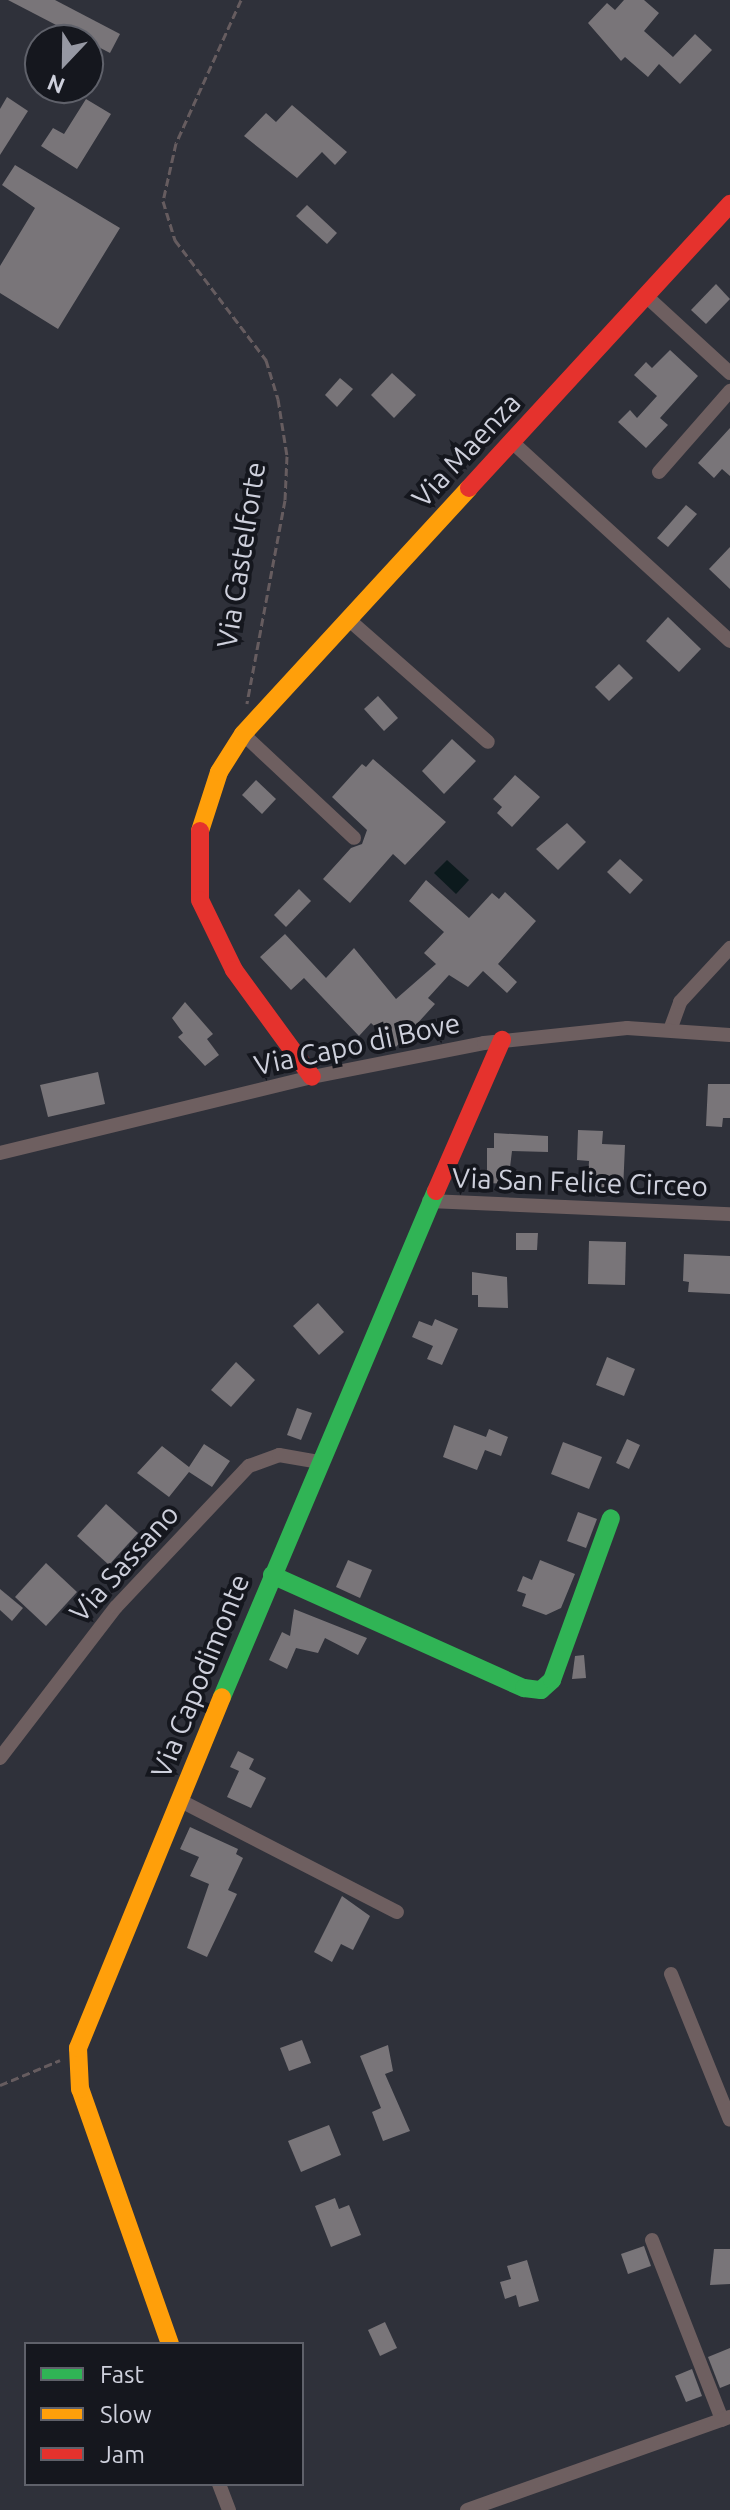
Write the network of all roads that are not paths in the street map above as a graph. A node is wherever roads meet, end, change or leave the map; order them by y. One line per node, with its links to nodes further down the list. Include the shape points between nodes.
1 (730, 204): 2 (street, Via Maenza)
2 (646, 296): 3 (street); 5 (street, Via Maenza)
3 (730, 373)
4 (730, 391): 6 (street)
5 (512, 442): 7 (street, Via Maenza); 8 (street)
6 (659, 472)
7 (348, 619): 9 (street, Via Maenza); 10 (street)
8 (730, 641)
9 (243, 734): 11 (street); 16 (street, via 219,772 203,814 196,852 198,893 234,970)
10 (488, 742)
11 (354, 838)
12 (730, 948): 13 (street, via 680,1002)
13 (670, 1030): 14 (street, Via Capo di Bove); 15 (street, Via Capo di Bove, via 613,1028)
14 (730, 1035)
15 (502, 1040): 16 (street, Via Capo di Bove); 18 (street, Via Capodimonte)
16 (312, 1077): 17 (street, Via Capo di Bove)
17 (0, 1153)
18 (429, 1201): 19 (street, Via San Felice Circeo); 20 (street, Via Capodimonte)
19 (730, 1214)
20 (318, 1462): 22 (street, Via Capodimonte); 23 (street, Via Sassano, via 279,1455 249,1466 116,1607)
21 (611, 1518): 22 (street, via 552,1680 541,1690 524,1688)
22 (272, 1575): 24 (street, Via Capodimonte)
23 (0, 1758)
24 (179, 1800): 25 (street); 29 (street, Via Capodimonte, via 87,2022 76,2061 80,2089)
25 (397, 1912)
26 (671, 1974): 27 (street)
27 (730, 2120)
28 (652, 2240): 30 (street)
29 (169, 2342)
30 (726, 2419): 33 (street)
31 (220, 2486): 32 (street)
32 (229, 2510)
33 (467, 2510)

